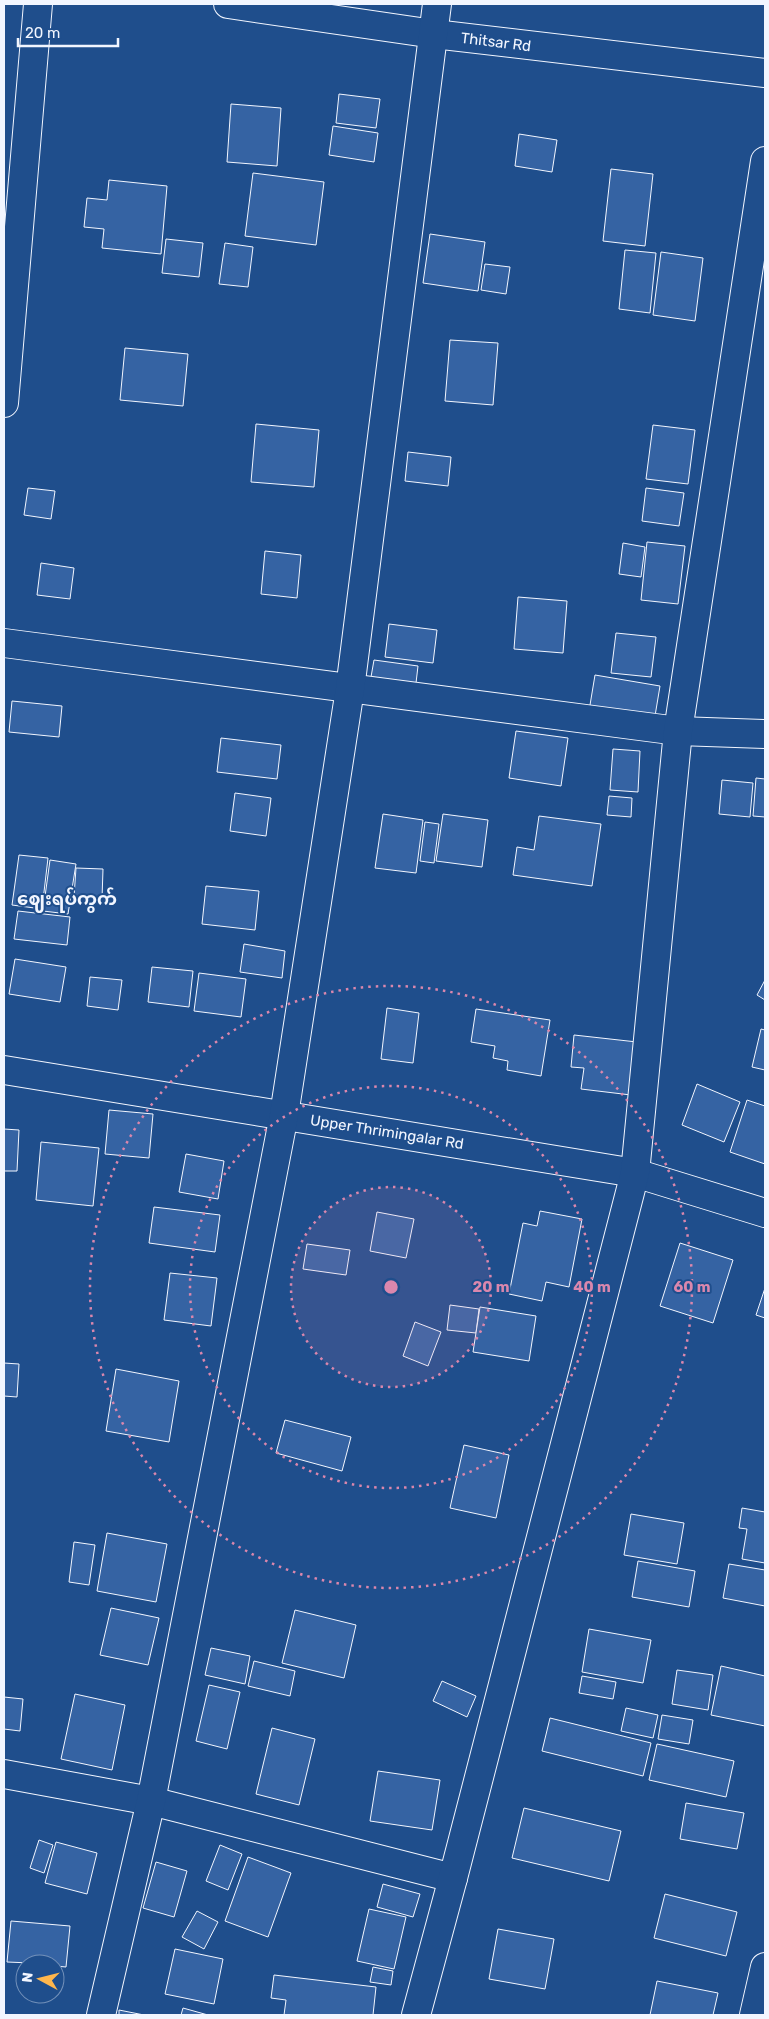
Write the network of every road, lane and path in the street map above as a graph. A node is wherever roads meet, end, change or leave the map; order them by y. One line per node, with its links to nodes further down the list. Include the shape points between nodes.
1 (38, 4): 8 (street)
2 (228, 4): 4 (street, Thitsar Rd)
3 (437, 4): 4 (street)
4 (434, 34): 5 (street, Thitsar Rd); 10 (street)
5 (765, 73)
6 (765, 161): 7 (street)
7 (758, 257): 11 (street)
8 (4, 403)
9 (4, 643): 10 (street)
10 (350, 689): 11 (street); 14 (street)
11 (678, 731): 12 (street); 15 (street)
12 (765, 734)
13 (4, 1070): 14 (street, Upper Thrimingalar Rd)
14 (284, 1115): 15 (street, Upper Thrimingalar Rd); 18 (street)
15 (635, 1174): 16 (street, Upper Thrimingalar Rd); 19 (street)
16 (765, 1213)
17 (4, 1774): 18 (street)
18 (151, 1801): 19 (street); 21 (street)
19 (454, 1878): 22 (street)
20 (765, 1967): 23 (street)
21 (100, 2015)
22 (416, 2015)
23 (754, 2015)

